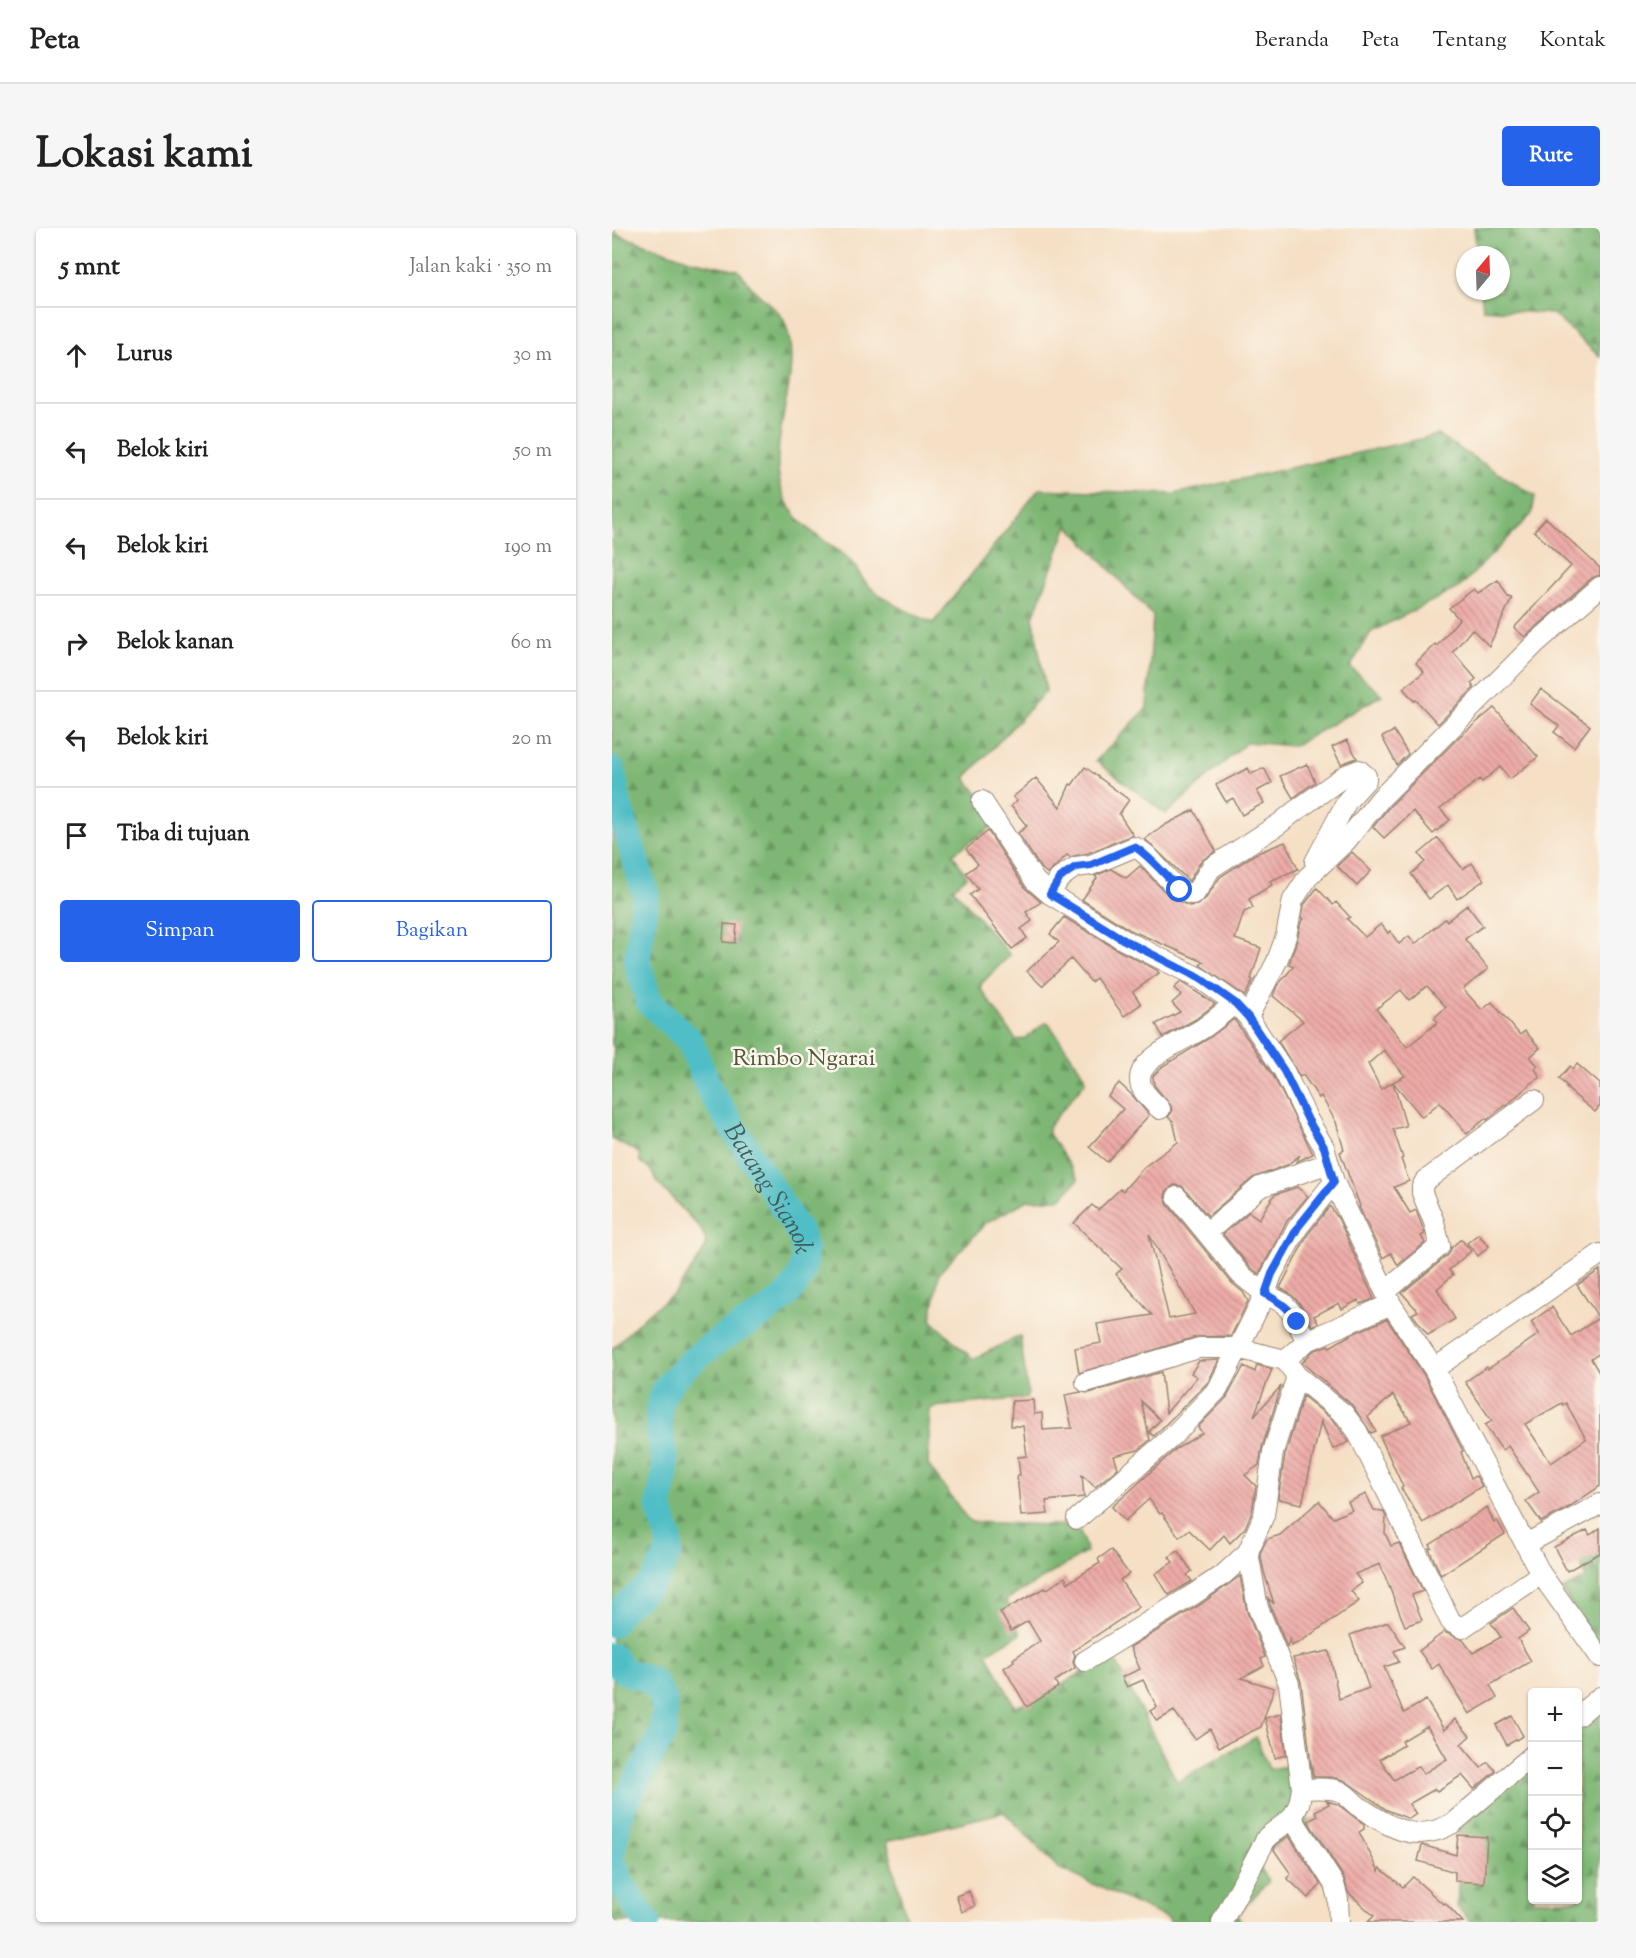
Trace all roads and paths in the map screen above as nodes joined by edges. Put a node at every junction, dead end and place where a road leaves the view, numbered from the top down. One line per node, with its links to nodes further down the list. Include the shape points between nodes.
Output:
1 (1600, 587): 3 (street, via 1536,643)
2 (1366, 780): 3 (street); 5 (street, via 1347,801); 6 (street, via 1359,770 1346,776 1211,868 1192,894 1180,890 1142,850 1134,847 1076,867 1059,879)
3 (1381, 798): 5 (street, via 1346,841)
4 (982, 801): 6 (street, via 1035,881)
5 (1308, 877): 7 (street, via 1293,900 1277,961)
6 (1050, 894): 7 (street, via 1124,940 1201,979)
7 (1241, 1010): 9 (street, via 1164,1049 1144,1068 1140,1083); 10 (street, via 1284,1071)
8 (1534, 1100): 16 (street, via 1425,1181 1422,1193 1440,1246)
9 (1160, 1109)
10 (1329, 1163): 11 (street); 13 (street, via 1260,1187)
11 (1334, 1182): 15 (street, via 1298,1227); 16 (street)
12 (1177, 1197): 13 (street)
13 (1205, 1231): 15 (street, via 1242,1275)
14 (1600, 1255): 20 (street)
15 (1265, 1294): 17 (street, via 1291,1311); 18 (street)
16 (1388, 1297): 17 (street); 20 (street)
17 (1307, 1341): 19 (street)
18 (1237, 1348): 19 (street); 22 (street, via 1199,1348); 24 (street, via 1218,1389 1174,1435)
19 (1285, 1360): 21 (street)
20 (1434, 1369): 25 (street)
21 (1297, 1376): 26 (street, via 1273,1452 1264,1515); 27 (street, via 1336,1406 1357,1431 1451,1622 1462,1628)
22 (1086, 1382)
23 (1600, 1504): 25 (street)
24 (1077, 1519)
25 (1526, 1544): 27 (street)
26 (1248, 1552): 29 (street, via 1194,1594); 33 (street, via 1258,1608 1289,1684)
27 (1541, 1574): 28 (street)
28 (1600, 1657)
29 (1084, 1661)
30 (1600, 1697): 31 (street)
31 (1582, 1713)
32 (1528, 1759): 33 (street, via 1453,1824 1425,1834 1396,1829 1341,1792)
33 (1302, 1789): 34 (street)
34 (1292, 1818): 35 (street, via 1267,1837); 36 (street, via 1334,1884)
35 (1222, 1922)
36 (1340, 1922)

